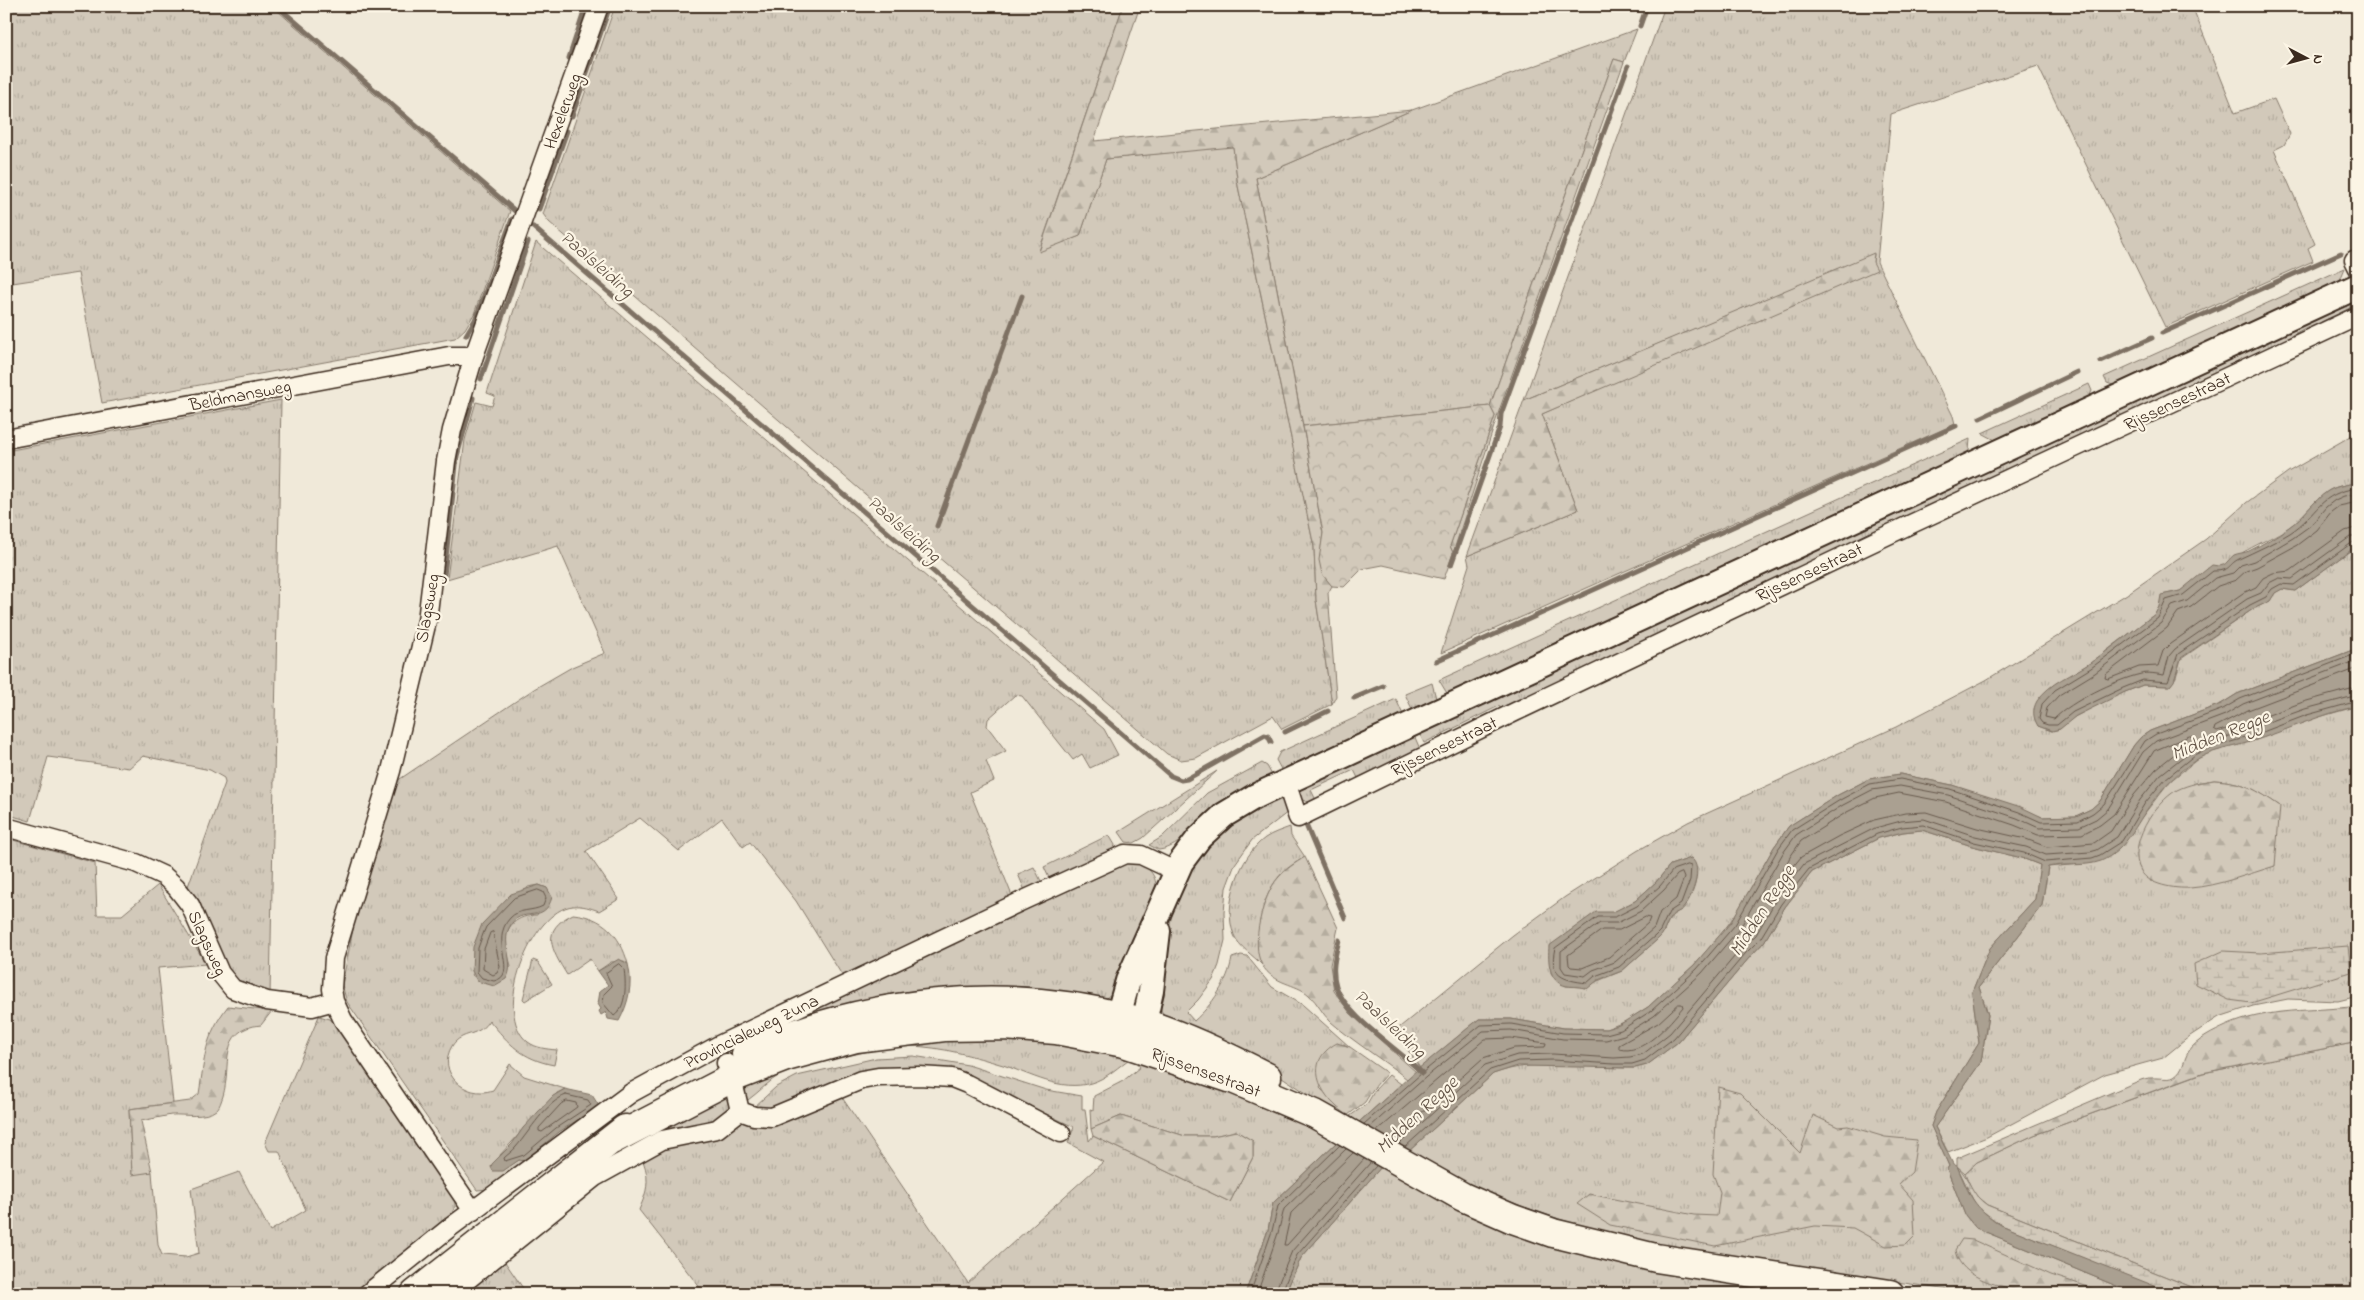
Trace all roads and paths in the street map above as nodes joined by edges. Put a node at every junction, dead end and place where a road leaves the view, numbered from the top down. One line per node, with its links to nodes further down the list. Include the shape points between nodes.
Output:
1 (599, 6): 2 (street, Hexelerweg)
2 (525, 216): 5 (street, Slagsweg)
3 (2358, 286): 7 (main road, Rijssensestraat)
4 (2358, 316): 7 (street, Rijssensestraat, via 1909,525 1298,818 1289,791)
5 (474, 356): 6 (street, Beldmansweg, via 449,356); 11 (street, Slagsweg, via 447,453 426,621 390,771 338,939 331,978)
6 (6, 439)
7 (1282, 784): 9 (main road, Rijssensestraat, via 1216,821)
8 (6, 827): 11 (street, Slagsweg, via 136,863 164,876 190,905 220,973 233,989 267,1001 314,1007)
9 (1175, 871): 10 (main road, Rijssensestraat); 19 (street, Provincialeweg Zuna, via 1141,855 1125,854 719,1046 630,1093)
10 (1161, 904): 12 (main road, Rijssensestraat, via 1128,981); 13 (main road, Rijssensestraat)
11 (334, 1001): 19 (street, Slagsweg, via 343,1020)
12 (1118, 1016): 13 (main road, Provincialeweg Zuna); 14 (main road, Rijssensestraat); 15 (main road, Provincialeweg Zuna, via 1030,1003 980,1001 918,1005 868,1013 808,1029 764,1046)
13 (1144, 1023): 14 (main road, Rijssensestraat); 17 (main road, Rijssensestraat, via 1212,1048 1282,1085)
14 (1124, 1043): 15 (main road, Provincialeweg Zuna, via 1032,1028 925,1028 839,1042); 17 (main road, Rijssensestraat, via 1236,1080)
15 (729, 1070): 16 (street); 21 (main road, Provincialeweg Zuna, via 663,1099)
16 (740, 1111): 18 (street, via 772,1117 861,1080 878,1077 952,1078); 22 (street, via 717,1129 662,1140 595,1177)
17 (1324, 1119): 23 (main road, via 1463,1198 1553,1233 1656,1258)
18 (1061, 1133)
19 (473, 1211): 20 (street, Provincialeweg Zuna)
20 (367, 1294)
21 (415, 1294)
22 (450, 1294)
23 (1890, 1294)

